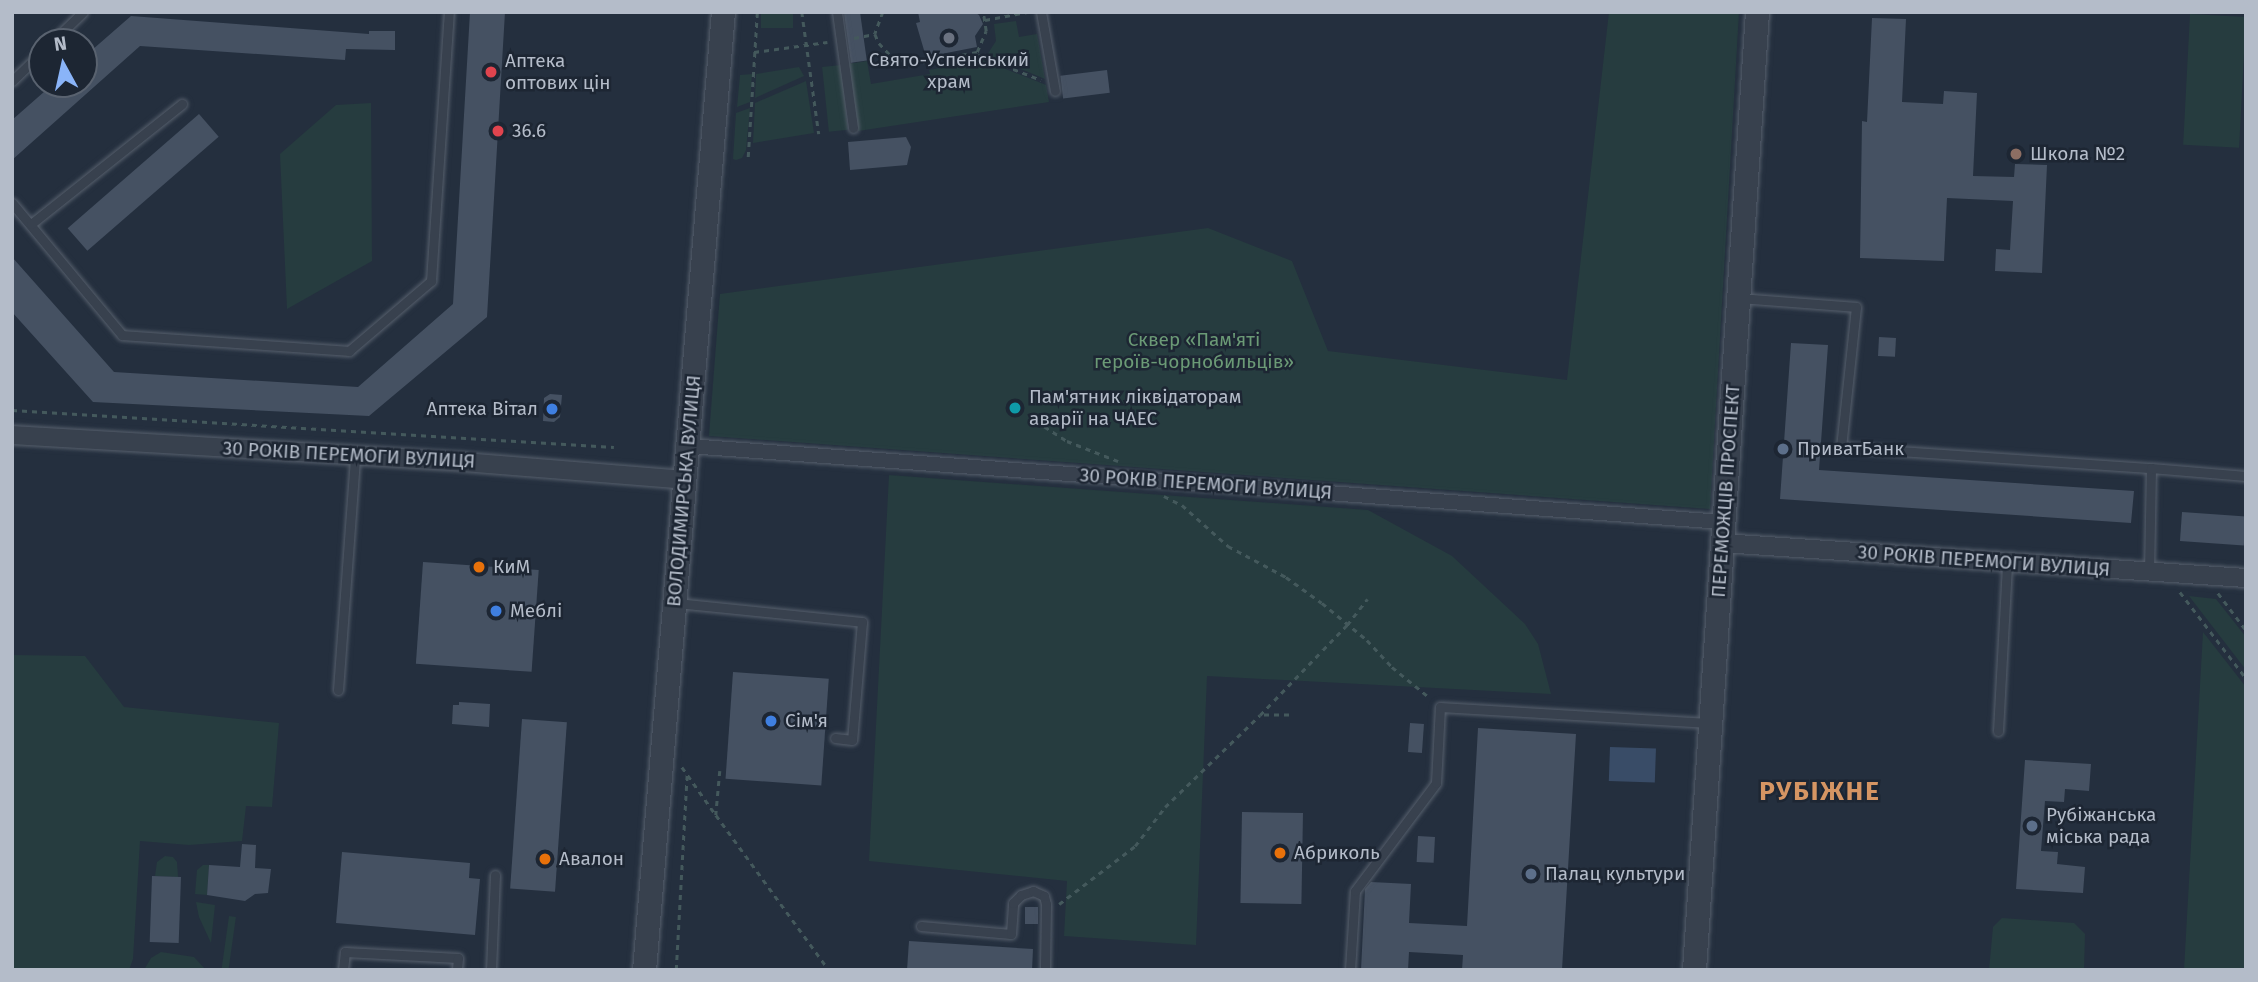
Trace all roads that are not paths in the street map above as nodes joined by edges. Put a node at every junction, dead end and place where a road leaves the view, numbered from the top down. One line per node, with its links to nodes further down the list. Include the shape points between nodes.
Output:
1 (83, 12): 7 (lane)
2 (449, 12): 14 (lane, via 431,281 349,351 122,335)
3 (723, 12): 17 (street, ВОЛОДИМИРСЬКА ВУЛИЦЯ)
4 (836, 12): 12 (lane)
5 (1041, 12): 10 (lane)
6 (1757, 12): 15 (street, ПЕРЕМОЖЦІВ ПРОСПЕКТ)
7 (66, 28)
8 (28, 66): 9 (lane)
9 (12, 81)
10 (1055, 88)
11 (182, 104): 14 (lane)
12 (853, 128)
13 (12, 203): 14 (lane)
14 (31, 224)
15 (1738, 298): 19 (lane, via 1856,307 1841,447); 22 (street, ПЕРЕМОЖЦІВ ПРОСПЕКТ)
16 (12, 435): 18 (street, 30 РОКІВ ПЕРЕМОГИ ВУЛИЦЯ)
17 (688, 446): 21 (street, ВОЛОДИМИРСЬКА ВУЛИЦЯ); 22 (street, 30 РОКІВ ПЕРЕМОГИ ВУЛИЦЯ)
18 (355, 456): 21 (street, 30 РОКІВ ПЕРЕМОГИ ВУЛИЦЯ); 27 (lane)
19 (2151, 468): 20 (lane); 24 (lane)
20 (2246, 476)
21 (685, 480): 26 (street, ВОЛОДИМИРСЬКА ВУЛИЦЯ)
22 (1723, 533): 23 (street, 30 РОКІВ ПЕРЕМОГИ ВУЛИЦЯ); 28 (street, ПЕРЕМОЖЦІВ ПРОСПЕКТ)
23 (2007, 563): 24 (street, 30 РОКІВ ПЕРЕМОГИ ВУЛИЦЯ); 29 (lane)
24 (2149, 572): 25 (street, 30 РОКІВ ПЕРЕМОГИ ВУЛИЦЯ)
25 (2246, 578)
26 (675, 602): 30 (lane, via 862,622 852,740); 36 (street, ВОЛОДИМИРСЬКА ВУЛИЦЯ)
27 (338, 690)
28 (1710, 723): 38 (lane, via 1440,707 1436,783 1355,891); 39 (street, ПЕРЕМОЖЦІВ ПРОСПЕКТ)
29 (1998, 731)
30 (835, 738)
31 (495, 875): 35 (lane)
32 (921, 926): 37 (lane, via 1011,934 1013,902 1033,891 1044,896)
33 (343, 970): 34 (lane, via 345,951 458,958)
34 (457, 970)
35 (491, 970)
36 (644, 970)
37 (1045, 970)
38 (1350, 970)
39 (1694, 970)

